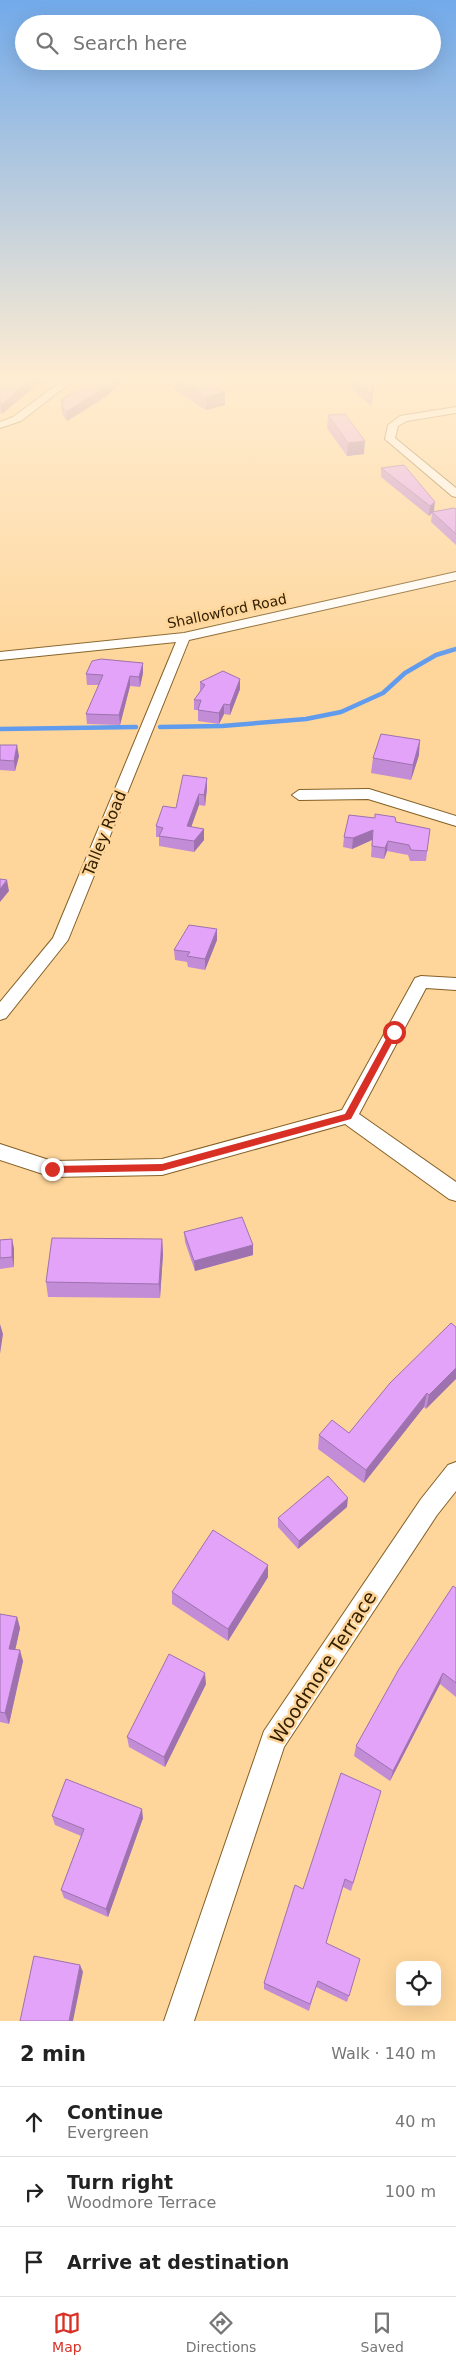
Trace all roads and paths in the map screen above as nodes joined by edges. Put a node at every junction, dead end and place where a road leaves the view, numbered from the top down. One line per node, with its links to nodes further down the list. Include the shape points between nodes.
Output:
1 (433, 474): 2 (street)
2 (454, 491)
3 (456, 576): 4 (street, Shallowford Road)
4 (429, 582): 5 (street); 6 (street, Shallowford Road)
5 (456, 588)
6 (184, 638): 7 (street, Shallowford Road); 11 (street, Talley Road, via 60,940)
7 (0, 656)
8 (299, 795): 9 (street, via 369,794)
9 (456, 822)
10 (456, 984): 12 (street, via 421,982)
11 (0, 1014)
12 (348, 1116): 13 (street, via 162,1168 52,1169); 14 (street)
13 (0, 1152)
14 (456, 1193)
15 (456, 1474): 16 (street, Woodmore Terrace, via 429,1507 273,1740)
16 (179, 2021)

